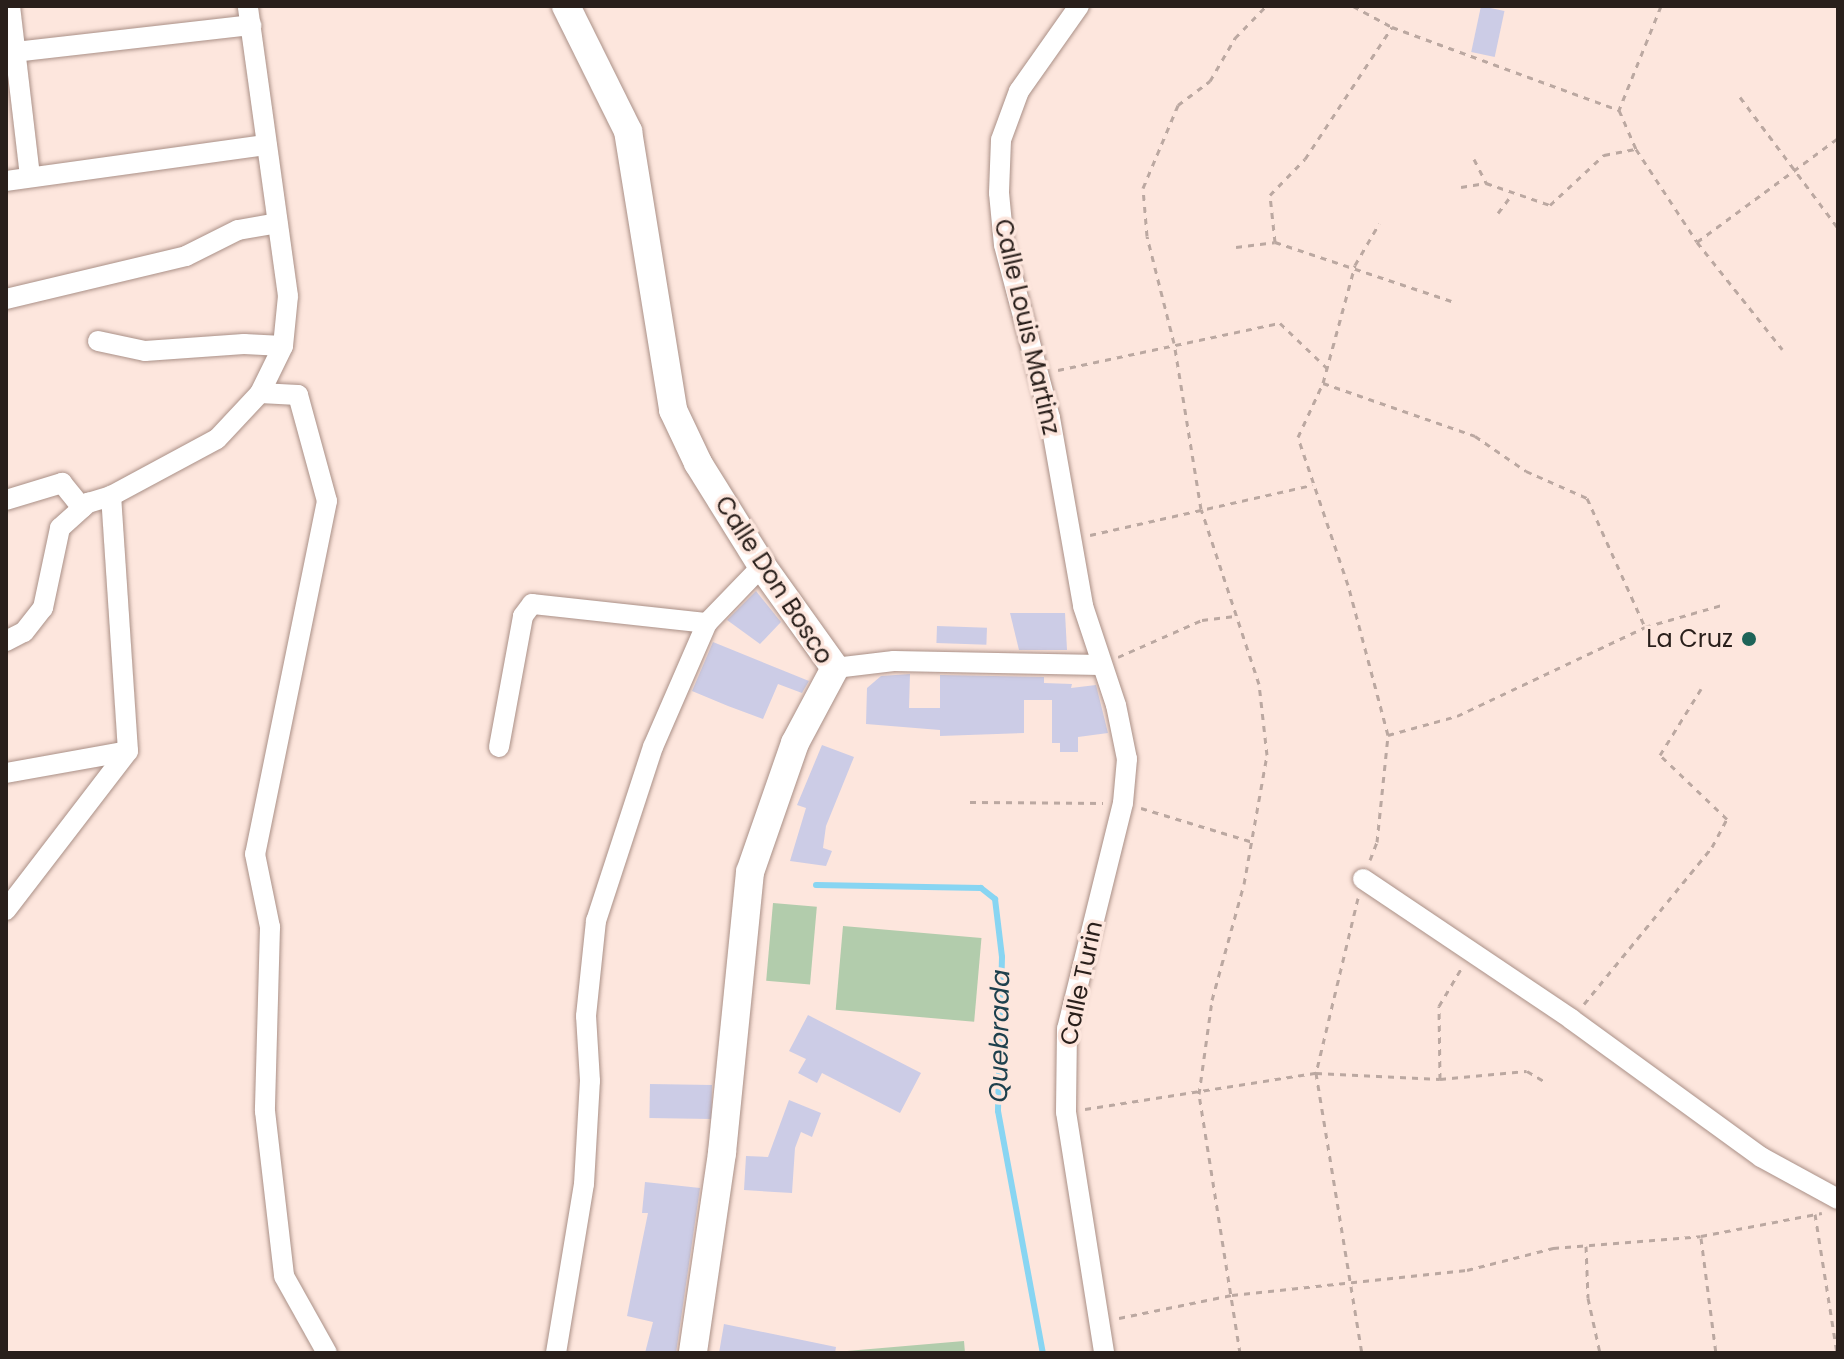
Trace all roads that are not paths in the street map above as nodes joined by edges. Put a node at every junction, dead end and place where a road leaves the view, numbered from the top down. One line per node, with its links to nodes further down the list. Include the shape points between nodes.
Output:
1 (10, 6): 5 (street)
2 (566, 6): 17 (street, Calle Don Bosco, via 628,131 673,410 698,463)
3 (1079, 6): 20 (street, Calle Louis Martinz, via 1019,91 1001,140 1004,245 1039,375)
4 (250, 16): 5 (street); 6 (street)
5 (11, 52): 7 (street)
6 (265, 145): 7 (street); 9 (street)
7 (30, 177): 8 (street)
8 (6, 181)
9 (277, 223): 10 (street, via 238,230 186,256); 12 (street, via 288,296)
10 (6, 299)
11 (98, 341): 12 (street, via 145,351)
12 (283, 346): 13 (street)
13 (260, 393): 14 (street, via 217,439); 28 (street, via 298,395 327,501 255,854 270,927 265,1111 276,1222 284,1276)
14 (111, 496): 16 (street); 23 (street)
15 (6, 500): 16 (street, via 62,483)
16 (82, 508): 19 (street, via 60,528 43,608 24,632)
17 (762, 566): 18 (street); 21 (street, Calle Don Bosco)
18 (707, 623): 22 (street, via 532,604 523,616); 29 (street, via 653,747 596,921 586,1016 590,1081 584,1184)
19 (6, 641)
20 (1100, 665): 21 (street, via 894,661); 31 (street, Calle Turin, via 1116,705 1127,759 1123,803 1067,1029 1066,1112)
21 (835, 668): 30 (street, Calle Don Bosco, via 795,743 750,872 722,1153)
22 (499, 747)
23 (128, 751): 24 (street); 26 (street)
24 (6, 773)
25 (1363, 879): 27 (street)
26 (6, 910)
27 (1832, 1205)
28 (327, 1353)
29 (556, 1353)
30 (693, 1353)
31 (1104, 1353)

